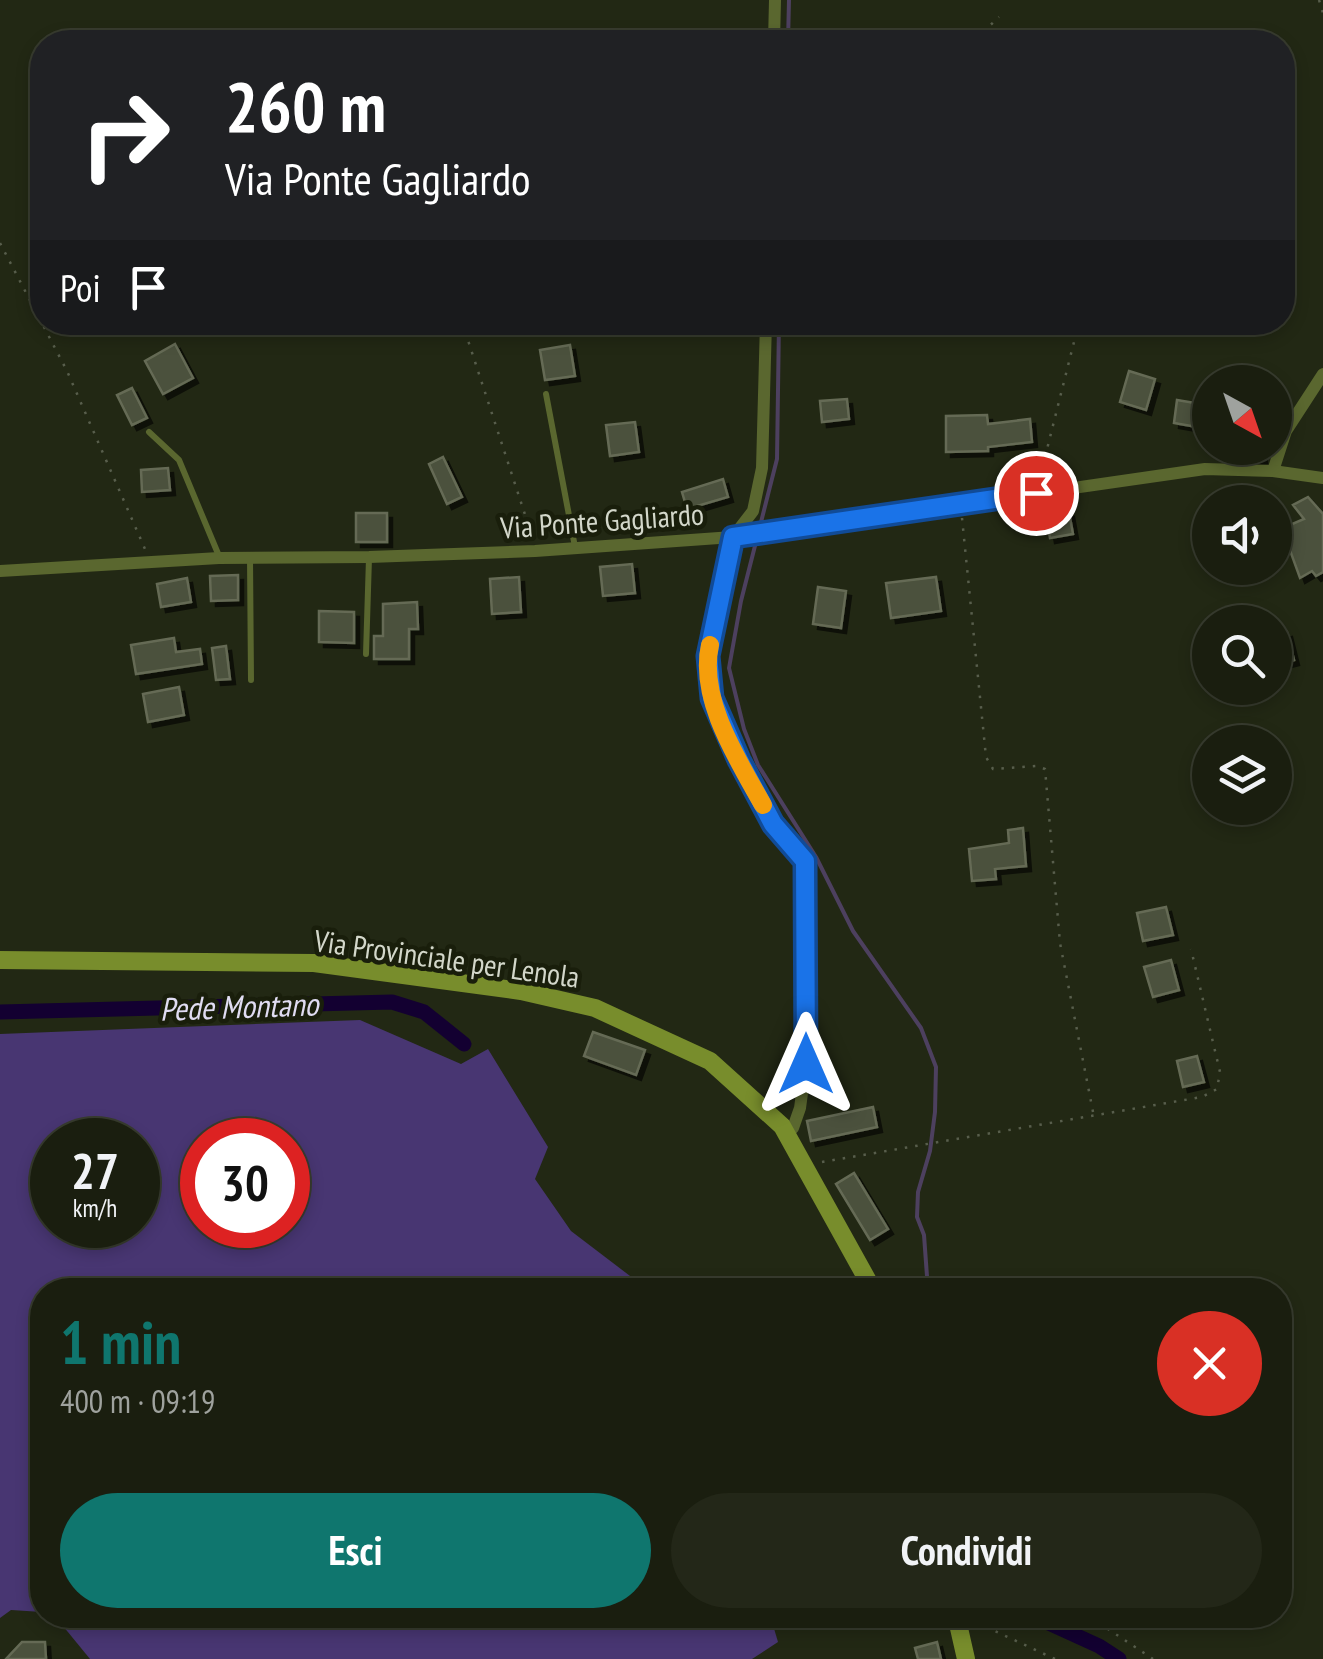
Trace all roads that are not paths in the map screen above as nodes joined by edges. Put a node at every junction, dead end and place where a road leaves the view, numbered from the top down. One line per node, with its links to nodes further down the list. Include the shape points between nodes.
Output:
1 (775, 0): 2 (street)
2 (774, 30)
3 (766, 335): 9 (street, via 762,468 753,511)
4 (1323, 374): 7 (street, via 1286,431)
5 (546, 394): 10 (lane)
6 (150, 432): 12 (lane, via 179,460)
7 (1273, 471): 8 (street, Via Ponte Gagliardo); 9 (street, Via Ponte Gagliardo, via 1205,469)
8 (1323, 478)
9 (733, 537): 10 (street, Via Ponte Gagliardo); 18 (street, via 708,656 712,698 773,824 805,861 806,1064 800,1108)
10 (575, 549): 11 (street, Via Ponte Gagliardo)
11 (370, 557): 13 (street, Via Ponte Gagliardo); 15 (lane)
12 (219, 558): 13 (street, Via Ponte Gagliardo); 14 (street, Via Ponte Gagliardo)
13 (250, 558): 16 (lane)
14 (0, 571)
15 (366, 654)
16 (251, 680)
17 (0, 960): 18 (main road, Via Provinciale per Lenola, via 314,963 521,991 595,1008 710,1061)
18 (786, 1133): 19 (main road, Via Provinciale per Lenola)
19 (867, 1278)
20 (959, 1628): 21 (main road)
21 (966, 1659)

